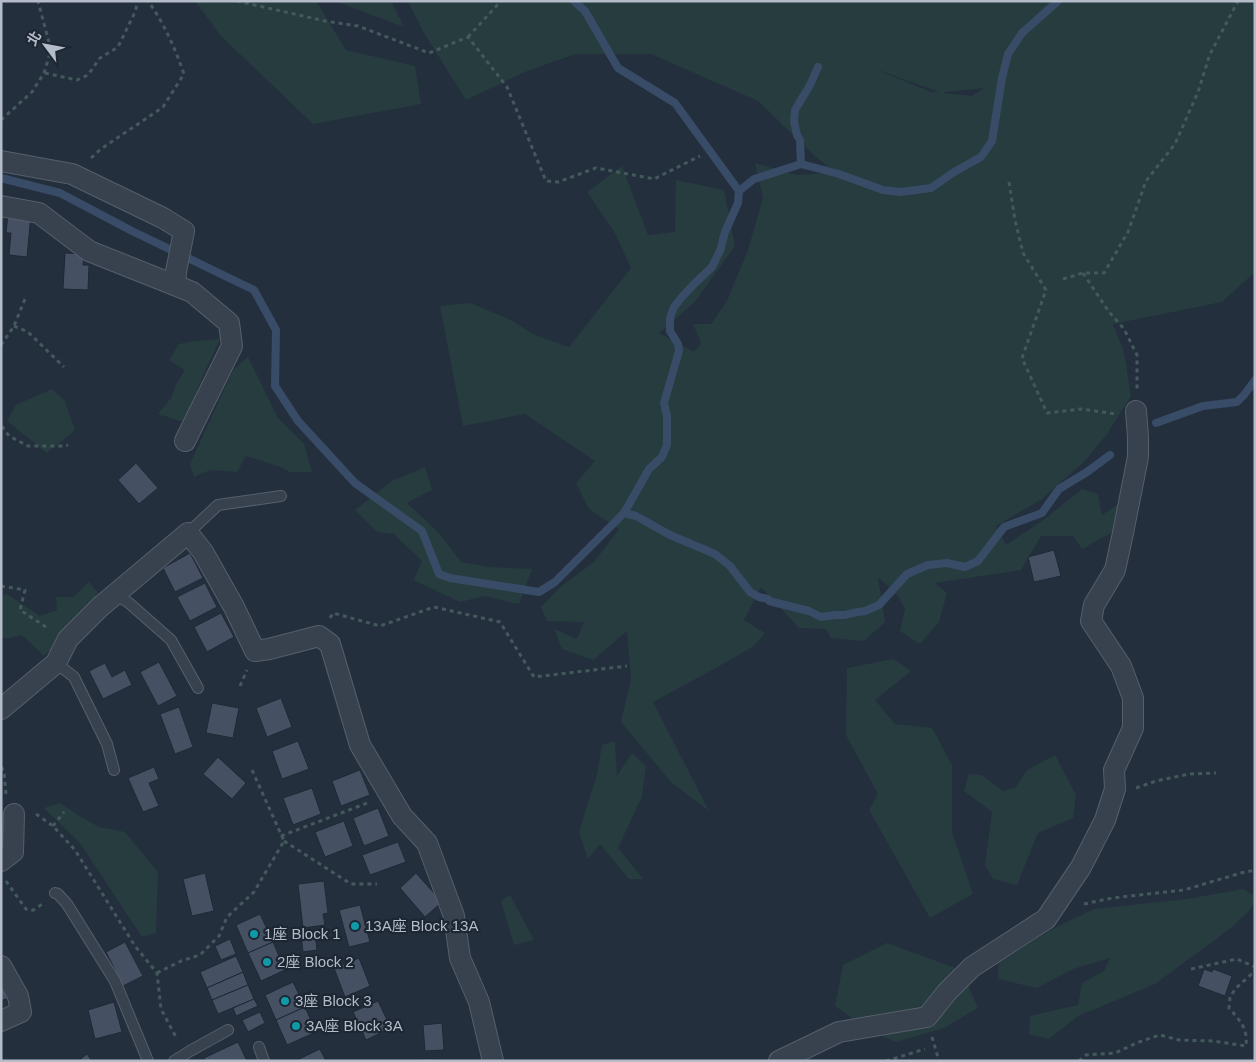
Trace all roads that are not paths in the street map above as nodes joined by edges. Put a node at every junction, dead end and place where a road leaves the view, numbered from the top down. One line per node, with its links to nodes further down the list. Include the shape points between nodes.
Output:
1 (1, 161): 3 (street, via 72,174 184,231)
2 (1, 206): 3 (street, via 39,213 89,250)
3 (175, 285): 5 (street, via 192,292 229,323 232,346)
4 (1136, 411): 24 (street, via 1138,457 1121,542 1115,570 1094,605 1091,621 1121,666 1133,698 1133,728 1114,770 1115,789 1105,820 1081,867 1046,920 972,967 927,1017 839,1032)
5 (185, 441)
6 (281, 496): 7 (lane, via 218,505)
7 (188, 533): 8 (street); 23 (street, via 203,552 255,651 319,636 330,644 360,746 402,816 426,843 454,916 460,958 479,1002)
8 (114, 594): 9 (street, via 68,639); 10 (lane, via 171,640)
9 (56, 663): 11 (street); 12 (lane, via 74,677 107,744)
10 (198, 688)
11 (1, 709)
12 (114, 770)
13 (19, 808): 14 (street, via 13,852)
14 (1, 861)
15 (55, 893): 20 (lane, via 67,904 115,981)
16 (1, 966): 17 (street, via 18,996 21,1012)
17 (1, 1021)
18 (228, 1030): 21 (lane)
19 (259, 1047): 22 (lane)
20 (148, 1061)
21 (174, 1061)
22 (264, 1061)
23 (493, 1061)
24 (779, 1061)

